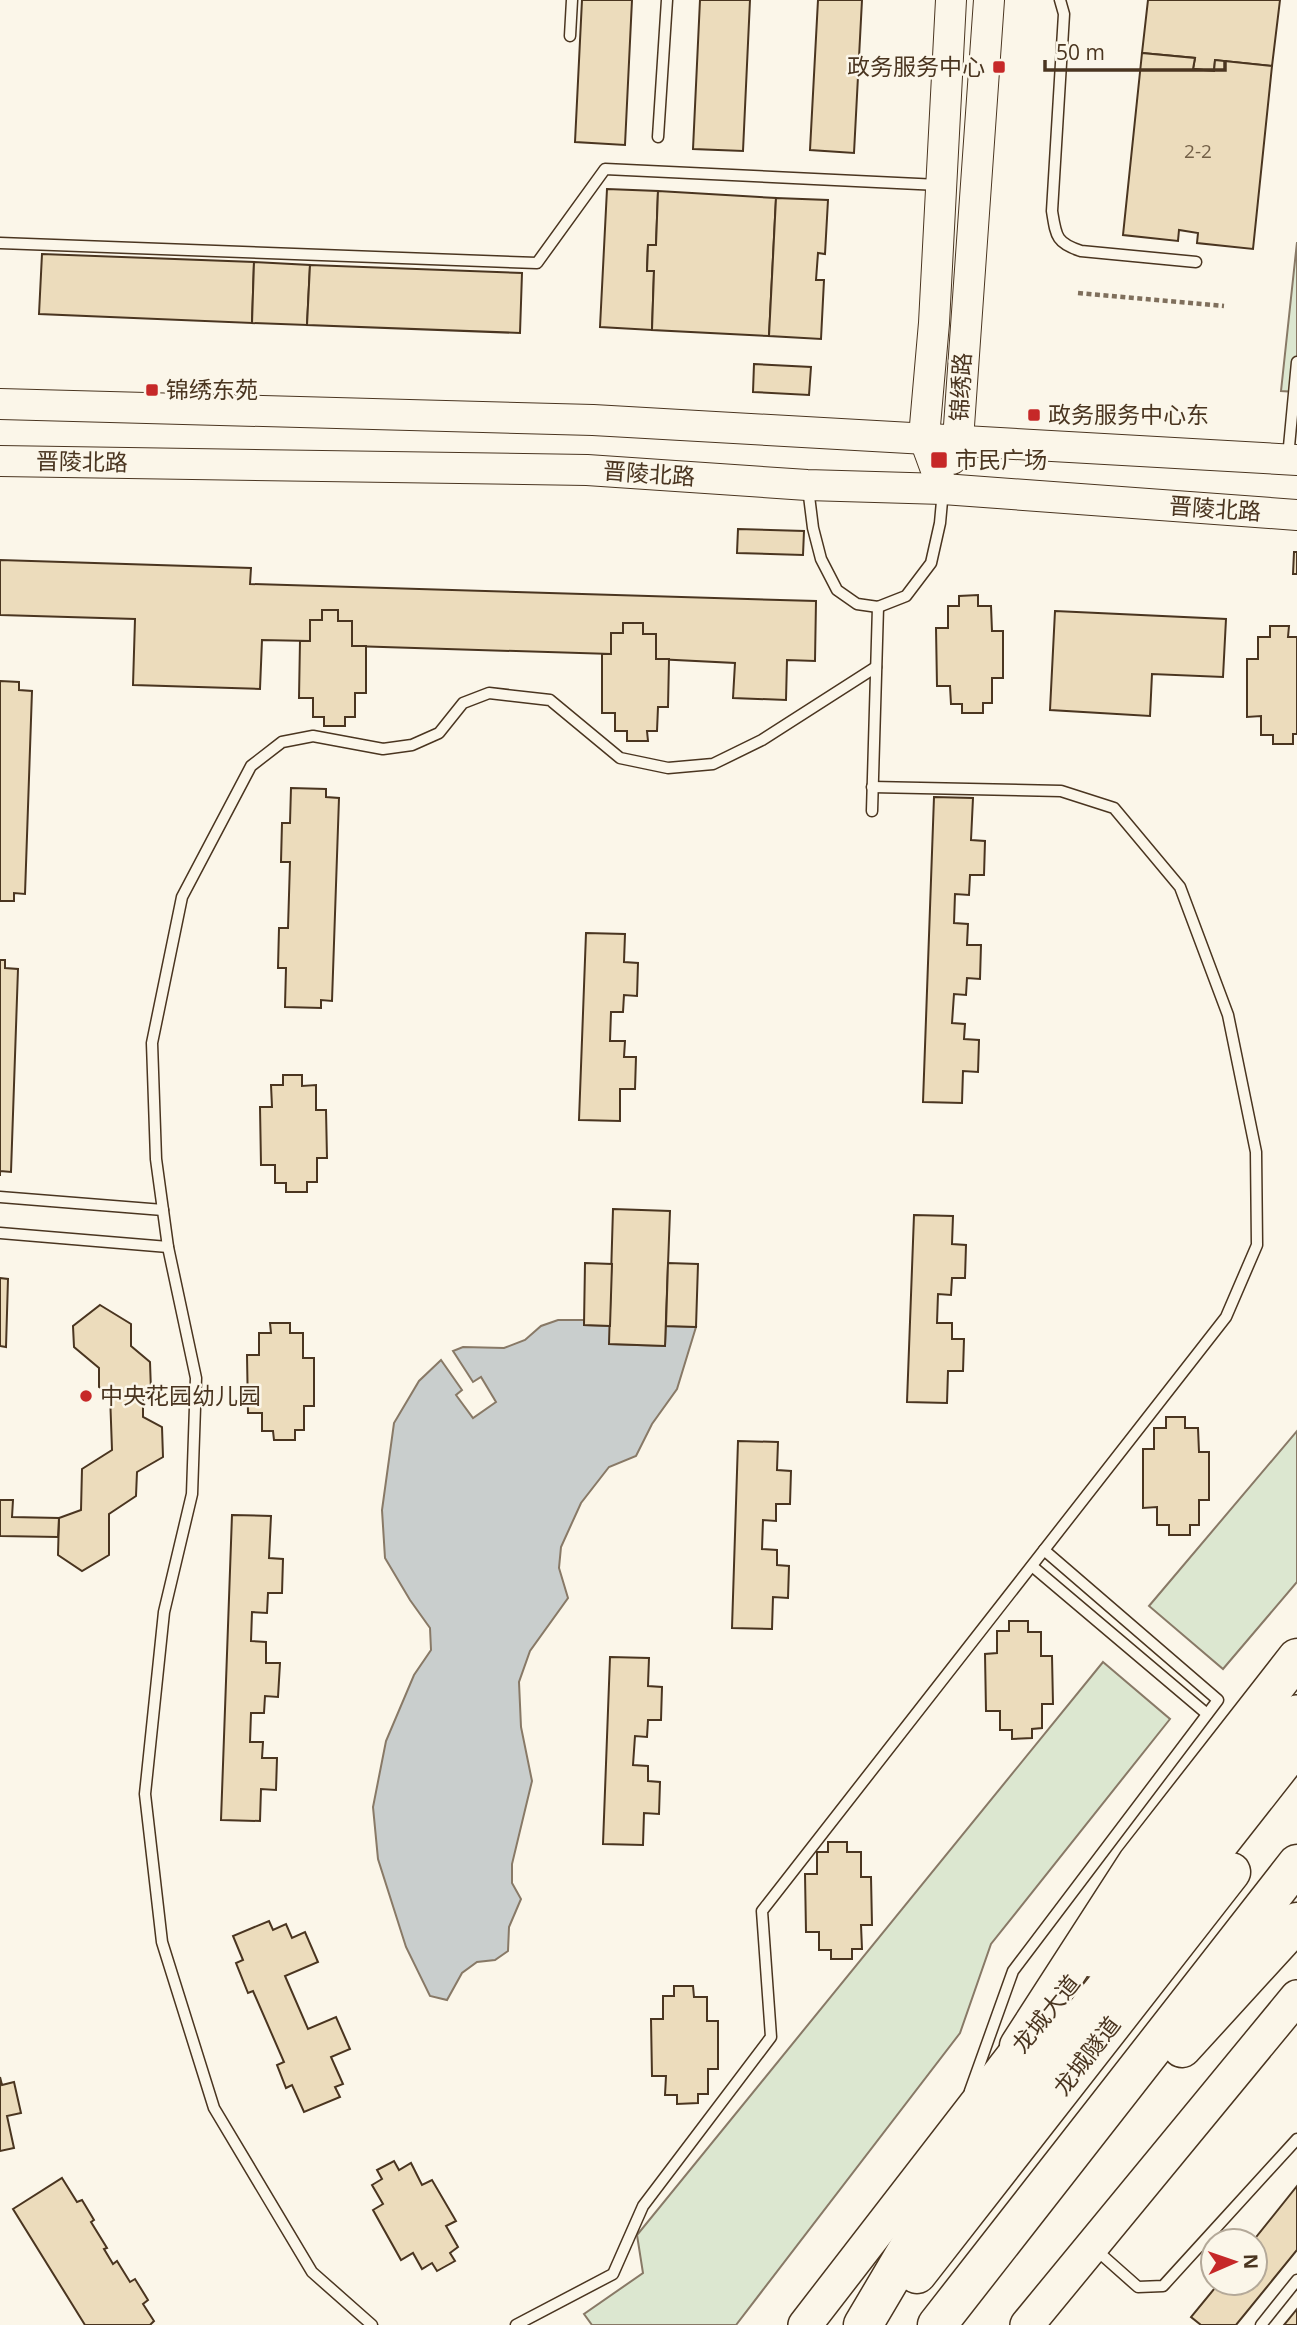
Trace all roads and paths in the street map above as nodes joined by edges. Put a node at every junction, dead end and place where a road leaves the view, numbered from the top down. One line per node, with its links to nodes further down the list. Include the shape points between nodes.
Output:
1 (572, 0): 6 (lane)
2 (667, 0): 7 (lane)
3 (951, 0): 8 (main road, 锦绣路)
4 (989, 0): 16 (main road, 锦绣路)
5 (1060, 0): 10 (lane, via 1064,14 1052,211 1055,234 1065,246 1082,251)
6 (570, 36)
7 (659, 137)
8 (941, 185): 9 (lane, via 605,169 537,263); 15 (main road, 锦绣路)
9 (0, 243)
10 (1196, 262)
11 (1078, 293): 12 (path)
12 (1224, 306)
13 (1297, 362): 17 (lane)
14 (0, 404): 15 (main road, via 593,420)
15 (924, 437): 16 (main road); 20 (main road, 锦绣路)
16 (958, 440): 17 (main road); 20 (main road, 锦绣路)
17 (1292, 460)
18 (0, 461): 19 (main road, 晋陵北路, via 587,470)
19 (807, 485): 20 (main road, 晋陵北路); 22 (lane, via 821,559 837,590 857,604)
20 (943, 489): 21 (main road, 晋陵北路); 22 (lane, via 931,563 906,596)
21 (1297, 515)
22 (878, 607): 23 (lane)
23 (876, 667): 24 (lane); 27 (lane, via 762,740 713,764 668,768 620,758 550,700 489,693 463,703 439,733 412,745 383,749 313,736 282,742 251,766 182,897 152,1043 156,1159)
24 (872, 788): 25 (lane); 30 (lane, via 1061,791 1114,808 1180,887 1228,1015 1256,1152 1257,1245 1226,1317)
25 (872, 811)
26 (0, 1197): 27 (lane)
27 (163, 1210): 29 (lane)
28 (0, 1233): 29 (lane)
29 (168, 1247): 45 (lane, via 196,1378 192,1493 163,1612 145,1794 162,1942 214,2108 312,2272)
30 (1044, 1550): 31 (lane); 34 (lane, via 1219,1700)
31 (1032, 1566): 34 (lane); 46 (lane, via 762,1911 771,2037 643,2206 613,2274)
32 (1297, 1658): 40 (highway, via 1137,1863)
33 (1297, 1712): 40 (main road, 龙城大道)
34 (1207, 1714): 41 (lane, via 1013,1971)
35 (1297, 1744): 48 (highway, via 931,2210)
36 (1297, 1787): 49 (highway, 龙城隧道)
37 (1297, 1864): 50 (highway, 龙城隧道)
38 (1297, 1922): 51 (highway, via 1093,2145)
39 (1297, 1997): 43 (main road)
40 (1020, 2046): 41 (main road, 龙城大道)
41 (956, 2129): 47 (main road, 龙城大道)
42 (1297, 2139): 43 (lane, via 1163,2287 1138,2287)
43 (1092, 2246): 52 (main road)
44 (1297, 2280): 53 (lane)
45 (372, 2325)
46 (516, 2325)
47 (805, 2325)
48 (863, 2325)
49 (877, 2325)
50 (937, 2325)
51 (942, 2325)
52 (1027, 2325)
53 (1261, 2325)

